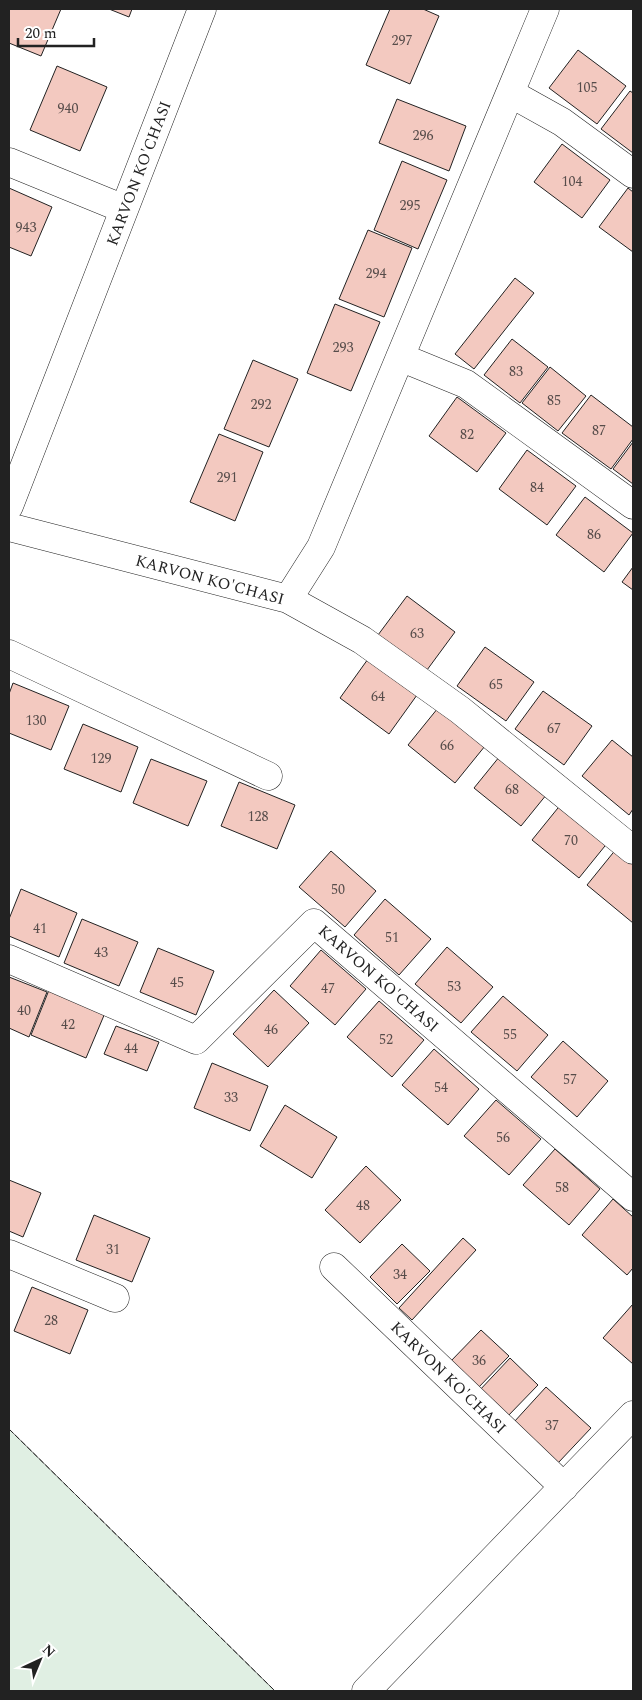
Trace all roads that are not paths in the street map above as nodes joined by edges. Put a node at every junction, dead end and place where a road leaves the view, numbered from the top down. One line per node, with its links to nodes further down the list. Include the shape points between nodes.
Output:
1 (202, 9): 6 (street, KARVON KO'CHASI)
2 (545, 9): 3 (street)
3 (510, 93): 5 (street, via 562,122); 7 (street)
4 (9, 162): 6 (street)
5 (633, 174)
6 (124, 209): 9 (street, KARVON KO'CHASI)
7 (400, 357): 8 (street, via 466,384); 11 (street, via 321,548)
8 (633, 505)
9 (9, 506)
10 (9, 527): 11 (street, KARVON KO'CHASI)
11 (288, 599): 14 (street, KARVON KO'CHASI, via 362,640 460,710)
12 (9, 654): 13 (street)
13 (268, 776)
14 (633, 850)
15 (9, 959): 16 (street, KARVON KO'CHASI, via 196,1040 314,923)
16 (633, 1196)
17 (9, 1254): 19 (street)
18 (334, 1267): 21 (street, KARVON KO'CHASI)
19 (115, 1298)
20 (633, 1415): 21 (street)
21 (564, 1487): 22 (street)
22 (366, 1691)

